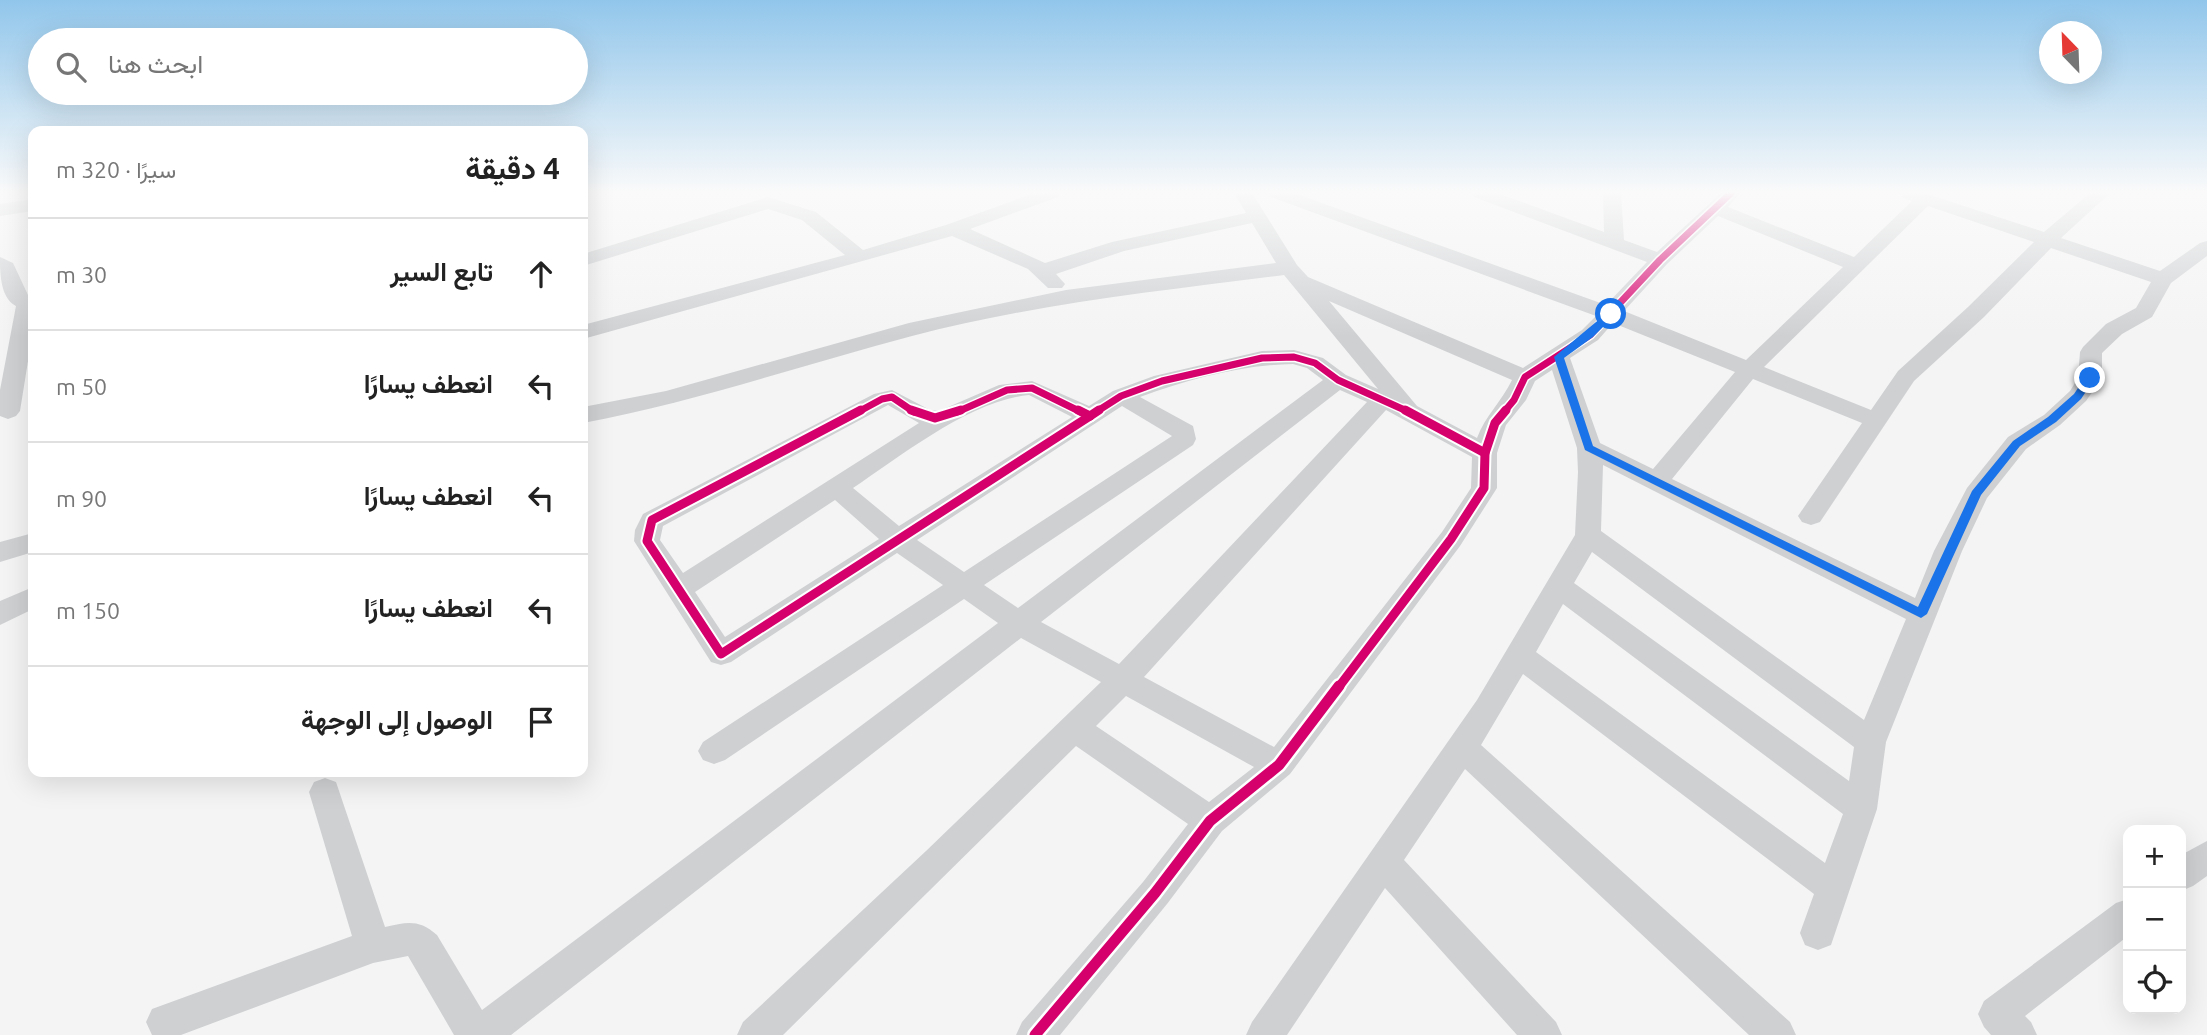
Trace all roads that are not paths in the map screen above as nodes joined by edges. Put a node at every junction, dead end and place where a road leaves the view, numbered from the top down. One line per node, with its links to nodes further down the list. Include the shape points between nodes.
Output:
1 (637, 241): 16 (street)
2 (840, 241): 15 (street)
3 (912, 241): 15 (street)
4 (981, 241): 20 (street)
5 (1141, 241): 20 (street)
6 (1274, 241): 21 (street)
7 (1413, 241): 26 (street)
8 (1626, 241): 17 (street)
9 (1679, 241): 17 (street)
10 (1797, 241): 19 (street)
11 (1874, 241): 19 (street)
12 (2046, 241): 39 (street, via 1906,376)
13 (2051, 241): 22 (street)
14 (2207, 247): 22 (street)
15 (860, 257): 27 (street)
16 (588, 258)
17 (1660, 260): 26 (street)
18 (0, 263): 24 (street, via 6,267 19,300)
19 (1854, 264): 29 (street)
20 (1043, 271): 23 (street)
21 (1295, 274): 23 (street); 30 (street); 34 (street)
22 (2163, 279): 54 (street, via 2144,312 2114,329 2091,352 2090,378 2078,396 2017,443 1976,494)
23 (1066, 296): 36 (street, via 909,330 668,398)
24 (28, 302)
25 (28, 311): 35 (street)
26 (1611, 314): 28 (street); 29 (street)
27 (588, 331)
28 (1559, 357): 30 (street); 40 (street)
29 (1750, 368): 39 (street); 42 (street)
30 (1525, 377): 41 (street, via 1495,423)
31 (1338, 380): 32 (street, via 1315,363 1294,357 1262,358 1162,381); 34 (street); 55 (street)
32 (1121, 396): 37 (street); 49 (street, via 1186,436)
33 (28, 406): 35 (street)
34 (1396, 406): 41 (street); 57 (street)
35 (4, 413)
36 (588, 414)
37 (1090, 416): 38 (street, via 1032,388 1007,390); 46 (street)
38 (943, 418): 43 (street); 51 (street, via 932,420 892,397 881,399 652,520 647,541)
39 (1878, 421): 44 (street)
40 (1589, 448): 42 (street); 45 (street)
41 (1485, 453): 62 (street, via 1485,488 1451,540)
42 (1656, 482): 54 (street)
43 (836, 487): 46 (street); 51 (street)
44 (1811, 516)
45 (1588, 534): 50 (street); 59 (street)
46 (899, 541): 49 (street); 51 (street, via 722,654)
47 (28, 544): 48 (street)
48 (0, 552)
49 (963, 585): 55 (street); 61 (street)
50 (1559, 586): 56 (street); 64 (street)
51 (678, 589)
52 (28, 600): 53 (street)
53 (0, 614)
54 (1921, 614): 59 (street)
55 (1020, 624): 57 (street); 77 (street)
56 (1519, 655): 60 (street); 69 (street)
57 (1123, 680): 58 (street); 62 (street)
58 (1074, 728): 65 (street); 78 (street)
59 (1870, 742): 64 (street)
60 (1462, 747): 67 (street); 81 (street)
61 (714, 751)
62 (1279, 765): 65 (street)
63 (325, 792): 72 (street)
64 (1861, 809): 69 (street)
65 (1210, 821): 79 (street)
66 (2207, 856): 68 (street)
67 (1383, 862): 75 (street); 80 (street)
68 (2186, 871)
69 (1834, 889): 71 (street)
70 (2123, 919): 74 (street)
71 (1818, 933)
72 (373, 946): 73 (street); 76 (street, via 414,938 424,947)
73 (165, 1022)
74 (2002, 1028)
75 (1270, 1032)
76 (475, 1035)
77 (480, 1035)
78 (756, 1035)
79 (1035, 1035)
80 (1543, 1035)
81 (1777, 1035)

